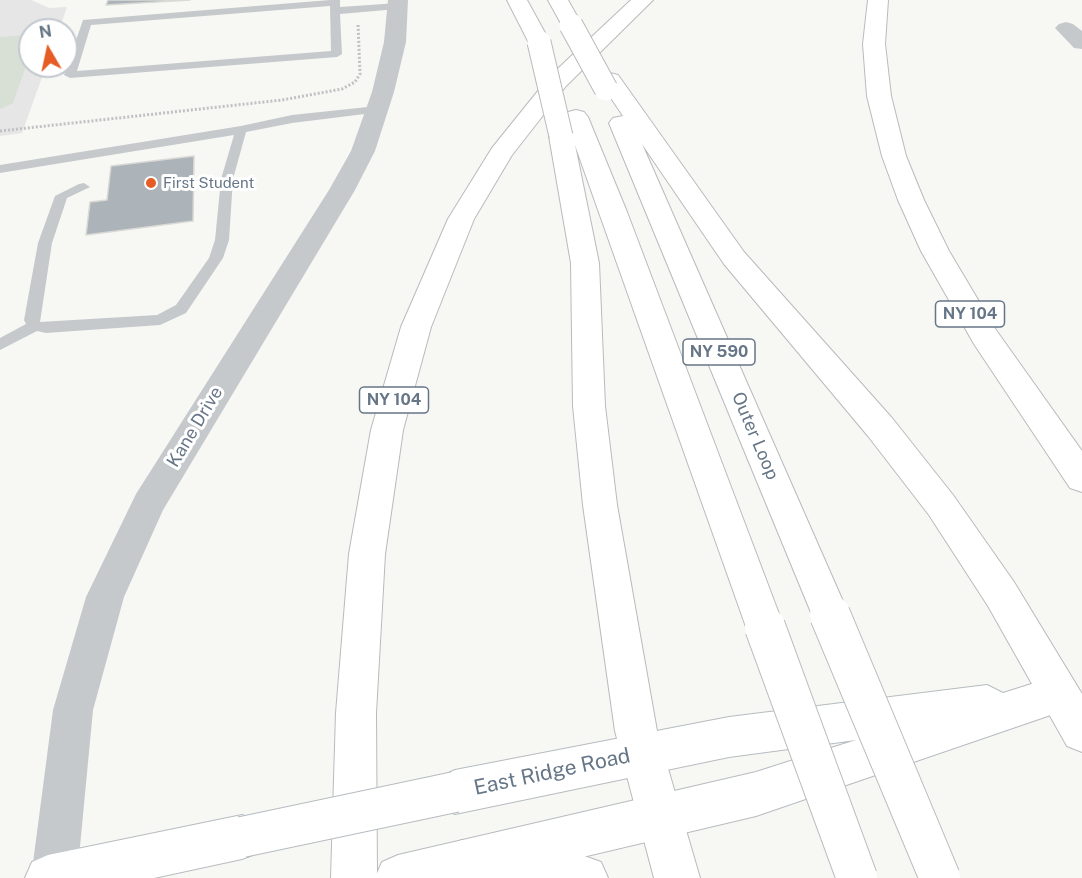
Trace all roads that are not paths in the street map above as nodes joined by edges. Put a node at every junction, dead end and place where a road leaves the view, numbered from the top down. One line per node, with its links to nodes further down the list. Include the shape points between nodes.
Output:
1 (517, 0): 11 (main road, bridge, via 539,42)
2 (558, 0): 9 (main road, Outer Loop / NY 590, bridge)
3 (644, 0): 24 (main road, NY 104, via 543,97 501,153 449,245 408,349 387,430 366,564 356,712)
4 (878, 0): 17 (main road, NY 104, via 875,60 879,96 911,200 950,278 1012,379)
5 (398, 3): 6 (lane, via 358,9); 10 (street, Kane Drive, via 395,42)
6 (335, 5): 6 (lane, via 87,22 70,75 337,54)
7 (1066, 27): 8 (street)
8 (1082, 43)
9 (608, 85): 18 (main road, via 734,258 936,498); 29 (main road, Outer Loop / NY 590, bridge)
10 (377, 110): 12 (lane, via 292,119); 23 (street, Kane Drive, via 363,151 342,190 148,504 105,597 73,710)
11 (568, 127): 20 (main road, via 585,263 589,406 596,478); 28 (main road, NY 590, bridge, via 618,223)
12 (241, 130): 13 (lane); 15 (lane, via 227,179 222,240 216,258 181,309 160,320)
13 (0, 169)
14 (84, 187): 15 (lane, via 61,196 45,243 31,320)
15 (35, 326): 16 (lane)
16 (0, 345)
17 (1082, 477)
18 (1071, 692): 19 (main road); 20 (main road, East Ridge Road, via 729,737); 21 (main road, via 803,780)
19 (1082, 732)
20 (642, 753): 21 (main road); 23 (main road, East Ridge Road, bridge)
21 (660, 818): 22 (main road); 27 (main road)
22 (462, 863): 25 (main road); 26 (main road, via 525,865)
23 (52, 877)
24 (354, 878)
25 (398, 878)
26 (585, 878)
27 (677, 878)
28 (857, 878)
29 (940, 878)

